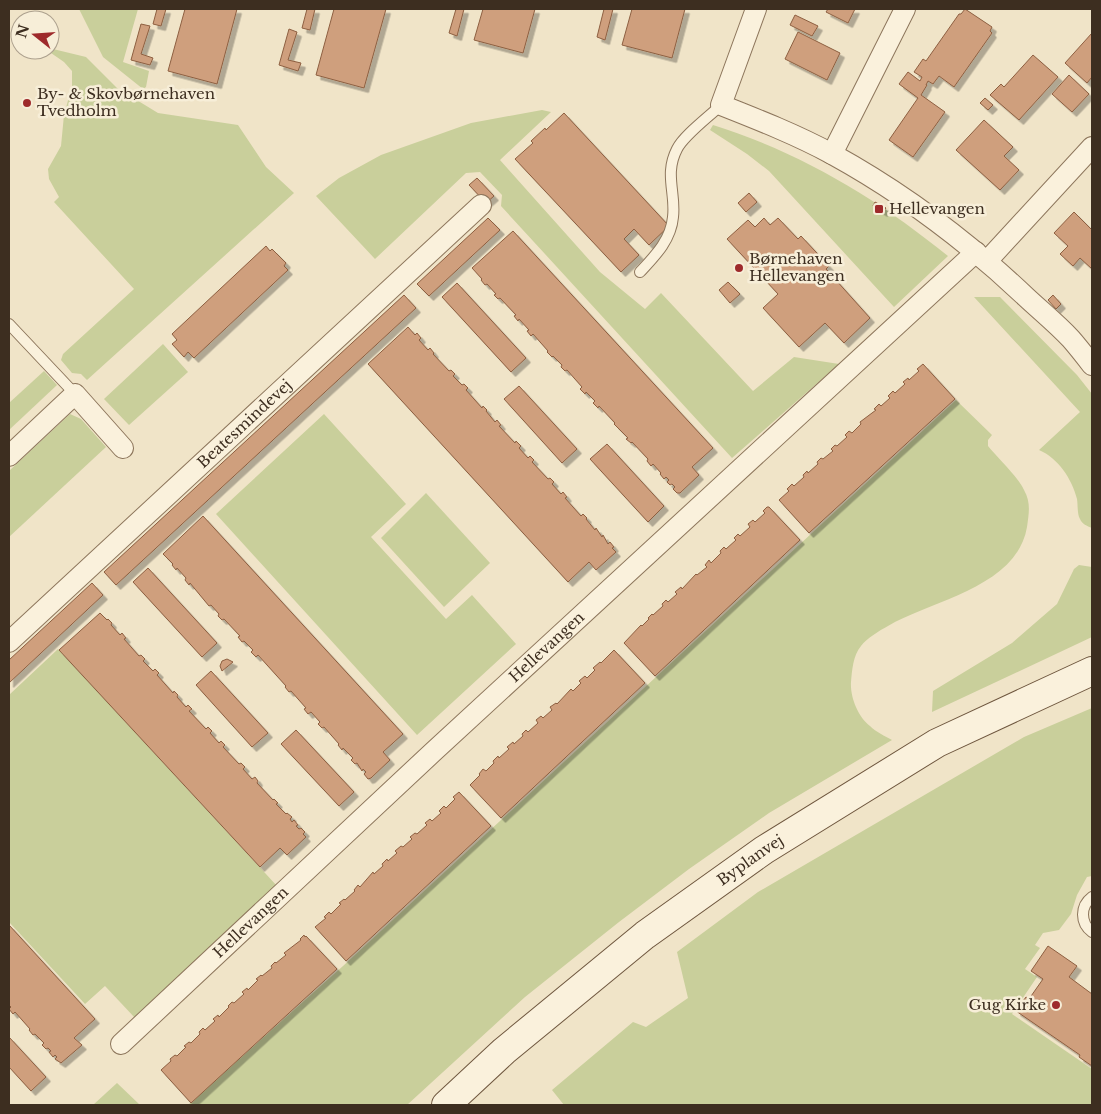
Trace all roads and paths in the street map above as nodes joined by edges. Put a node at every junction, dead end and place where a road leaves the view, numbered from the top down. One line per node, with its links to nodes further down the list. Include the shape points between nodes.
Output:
1 (756, 9): 3 (street)
2 (905, 9): 5 (street)
3 (721, 106): 5 (street); 8 (lane, via 678,147 672,163 673,216 668,235 658,254)
4 (1092, 146): 7 (street, Hellevangen)
5 (832, 154): 7 (street, via 933,218)
6 (481, 205): 14 (street, Beatesmindevej)
7 (981, 256): 10 (street, via 1071,339); 18 (street, Hellevangen, via 481,708)
8 (640, 272)
9 (9, 324): 11 (lane)
10 (1092, 365)
11 (75, 394): 12 (street); 13 (street)
12 (123, 448)
13 (9, 456)
14 (9, 642)
15 (1092, 671): 19 (street, Byplanvej, via 938,743 764,850 645,935 504,1051)
16 (1092, 897): 17 (lane, via 1083,914 1085,925)
17 (1092, 932)
18 (121, 1044)
19 (446, 1105)

